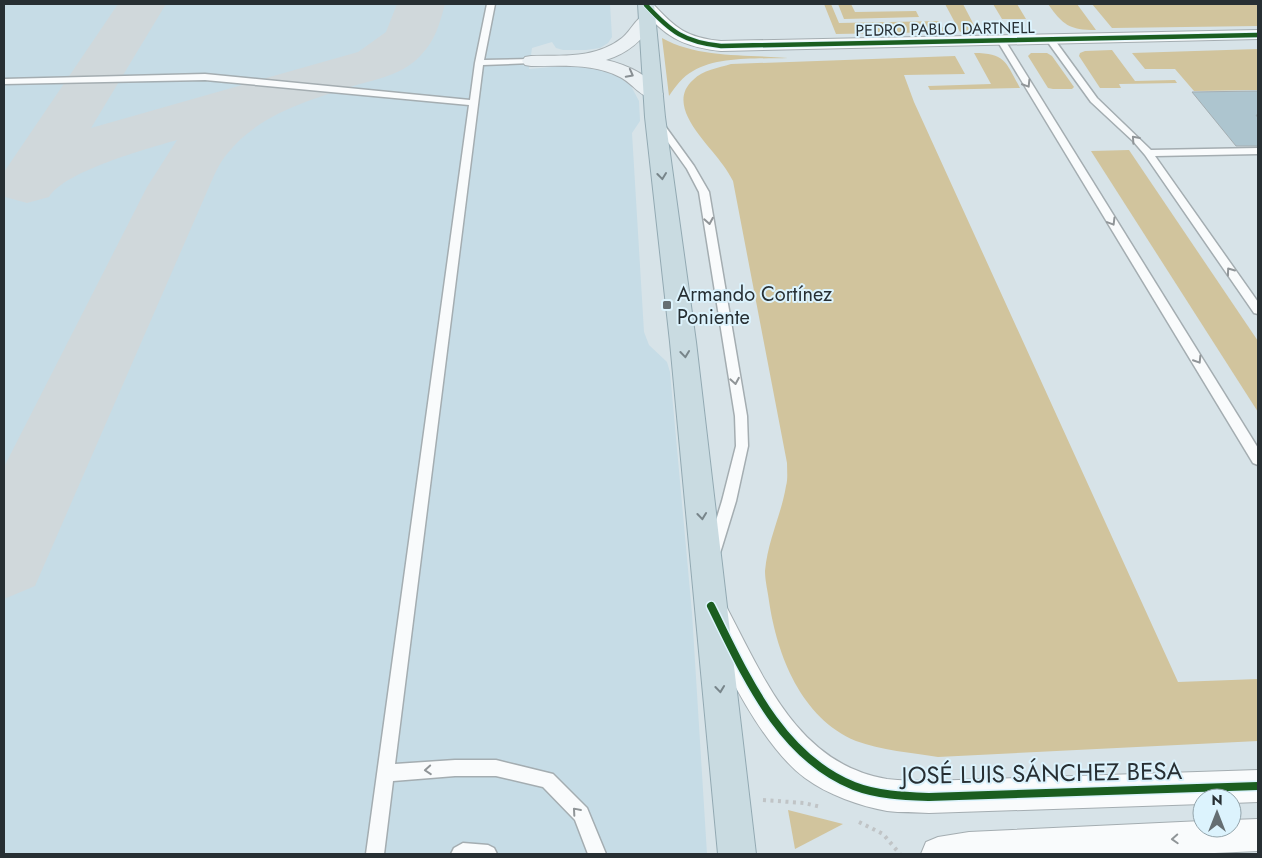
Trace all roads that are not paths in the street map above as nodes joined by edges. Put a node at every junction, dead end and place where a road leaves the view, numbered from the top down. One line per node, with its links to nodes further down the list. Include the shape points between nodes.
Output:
1 (491, 4): 8 (lane)
2 (647, 10): 5 (street, PEDRO PABLO DARTNELL, via 674,35 706,45); 7 (street, via 640,33 628,44 592,58); 11 (highway)
3 (1258, 35): 4 (street, PEDRO PABLO DARTNELL)
4 (1050, 41): 5 (street, PEDRO PABLO DARTNELL); 13 (lane, one-way to 4, via 1094,100)
5 (1002, 42): 15 (lane, one-way to 15)
6 (531, 61): 7 (street); 8 (lane)
7 (574, 61): 11 (street, one-way to 11, via 602,63 624,70 642,80)
8 (479, 62): 10 (lane)
9 (4, 81): 10 (lane, via 205,77)
10 (474, 102): 18 (lane)
11 (654, 105): 16 (highway, one-way to 16); 16 (lane, one-way to 16, via 704,192 741,416 742,446)
12 (1258, 150): 13 (lane)
13 (1148, 153): 14 (lane, one-way to 13)
14 (1258, 310)
15 (1258, 460)
16 (708, 570): 17 (highway)
17 (711, 606): 19 (street, JOSÉ LUIS SÁNCHEZ BESA, via 743,668 791,743 816,766 855,786 888,795 929,797); 26 (highway, one-way to 26)
18 (386, 773): 22 (lane); 25 (lane, one-way to 18, via 581,814 547,780 496,768)
19 (1258, 786)
20 (1258, 835): 21 (street, one-way to 21)
21 (1084, 849): 27 (street, via 969,848)
22 (375, 854)
23 (460, 854): 24 (lane)
24 (488, 854)
25 (597, 854)
26 (737, 854)
27 (938, 854)

